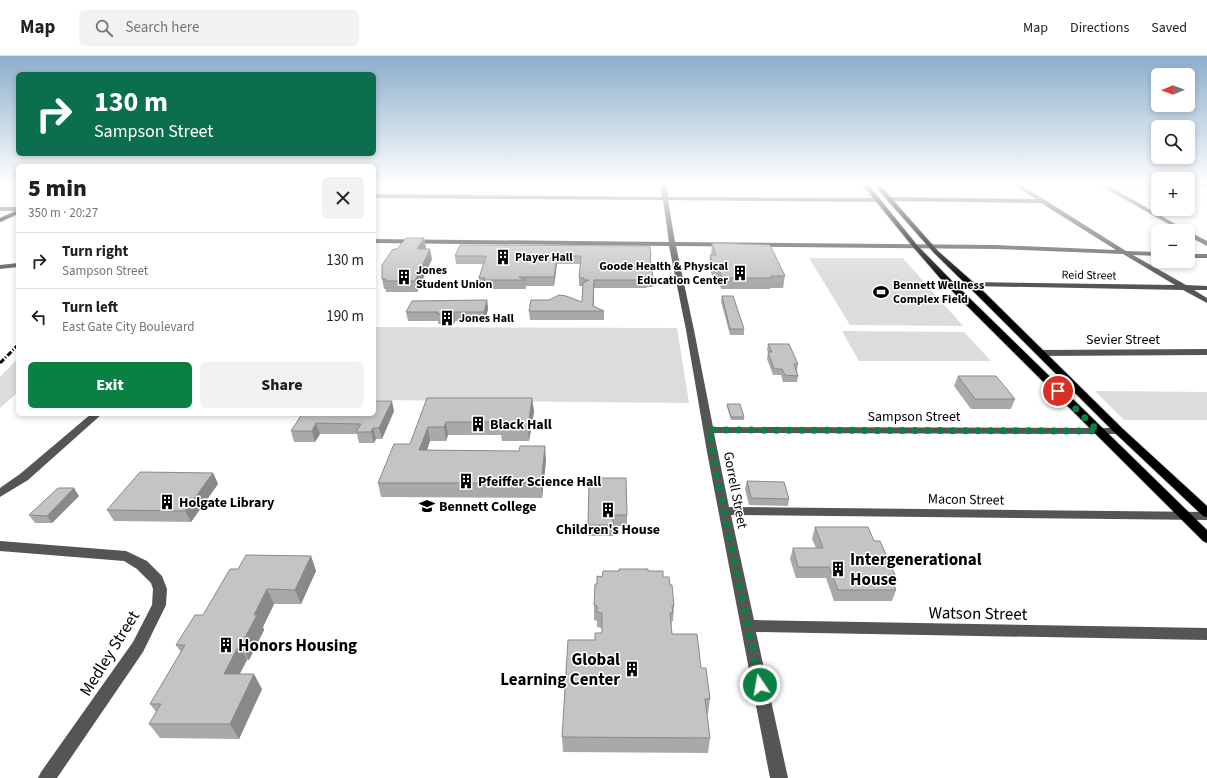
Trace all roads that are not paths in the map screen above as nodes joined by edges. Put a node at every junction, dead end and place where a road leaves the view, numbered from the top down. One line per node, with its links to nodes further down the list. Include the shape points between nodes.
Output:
1 (668, 217): 9 (street, Gorrell Street)
2 (891, 217): 11 (main road)
3 (904, 217): 12 (main road)
4 (1068, 217): 13 (street)
5 (1159, 217): 6 (street)
6 (1172, 224)
7 (1195, 237): 10 (street)
8 (376, 241): 9 (street)
9 (672, 244): 11 (street); 26 (street, Gorrell Street)
10 (1207, 244)
11 (915, 246): 12 (street); 27 (main road)
12 (930, 246): 13 (street, via 1036,247); 19 (main road)
13 (1124, 252): 14 (street); 20 (street)
14 (1151, 254)
15 (1195, 256): 16 (street)
16 (1207, 256)
17 (16, 265): 18 (street)
18 (0, 267)
19 (970, 284): 20 (street, Reid Street); 24 (main road)
20 (1184, 288): 21 (street, Reid Street); 22 (street)
21 (1207, 288)
22 (1207, 301)
23 (1207, 352): 24 (street, Sevier Street)
24 (1040, 353): 28 (main road)
25 (95, 416): 29 (street, via 24,477)
26 (709, 430): 27 (street, Sampson Street); 30 (street, Gorrell Street)
27 (1098, 431): 28 (street, Sampson Street); 32 (main road)
28 (1119, 431): 31 (main road)
29 (0, 493)
30 (724, 511): 32 (street, Macon Street); 35 (street, Gorrell Street)
31 (1207, 515): 32 (street, Macon Street)
32 (1184, 516): 33 (main road)
33 (1207, 538)
34 (0, 546): 37 (street, Medley Street, via 126,556 142,565 157,580 160,589 159,605 138,647)
35 (748, 626): 36 (street, Watson Street); 38 (street, Gorrell Street)
36 (1207, 634)
37 (47, 778)
38 (779, 778)

